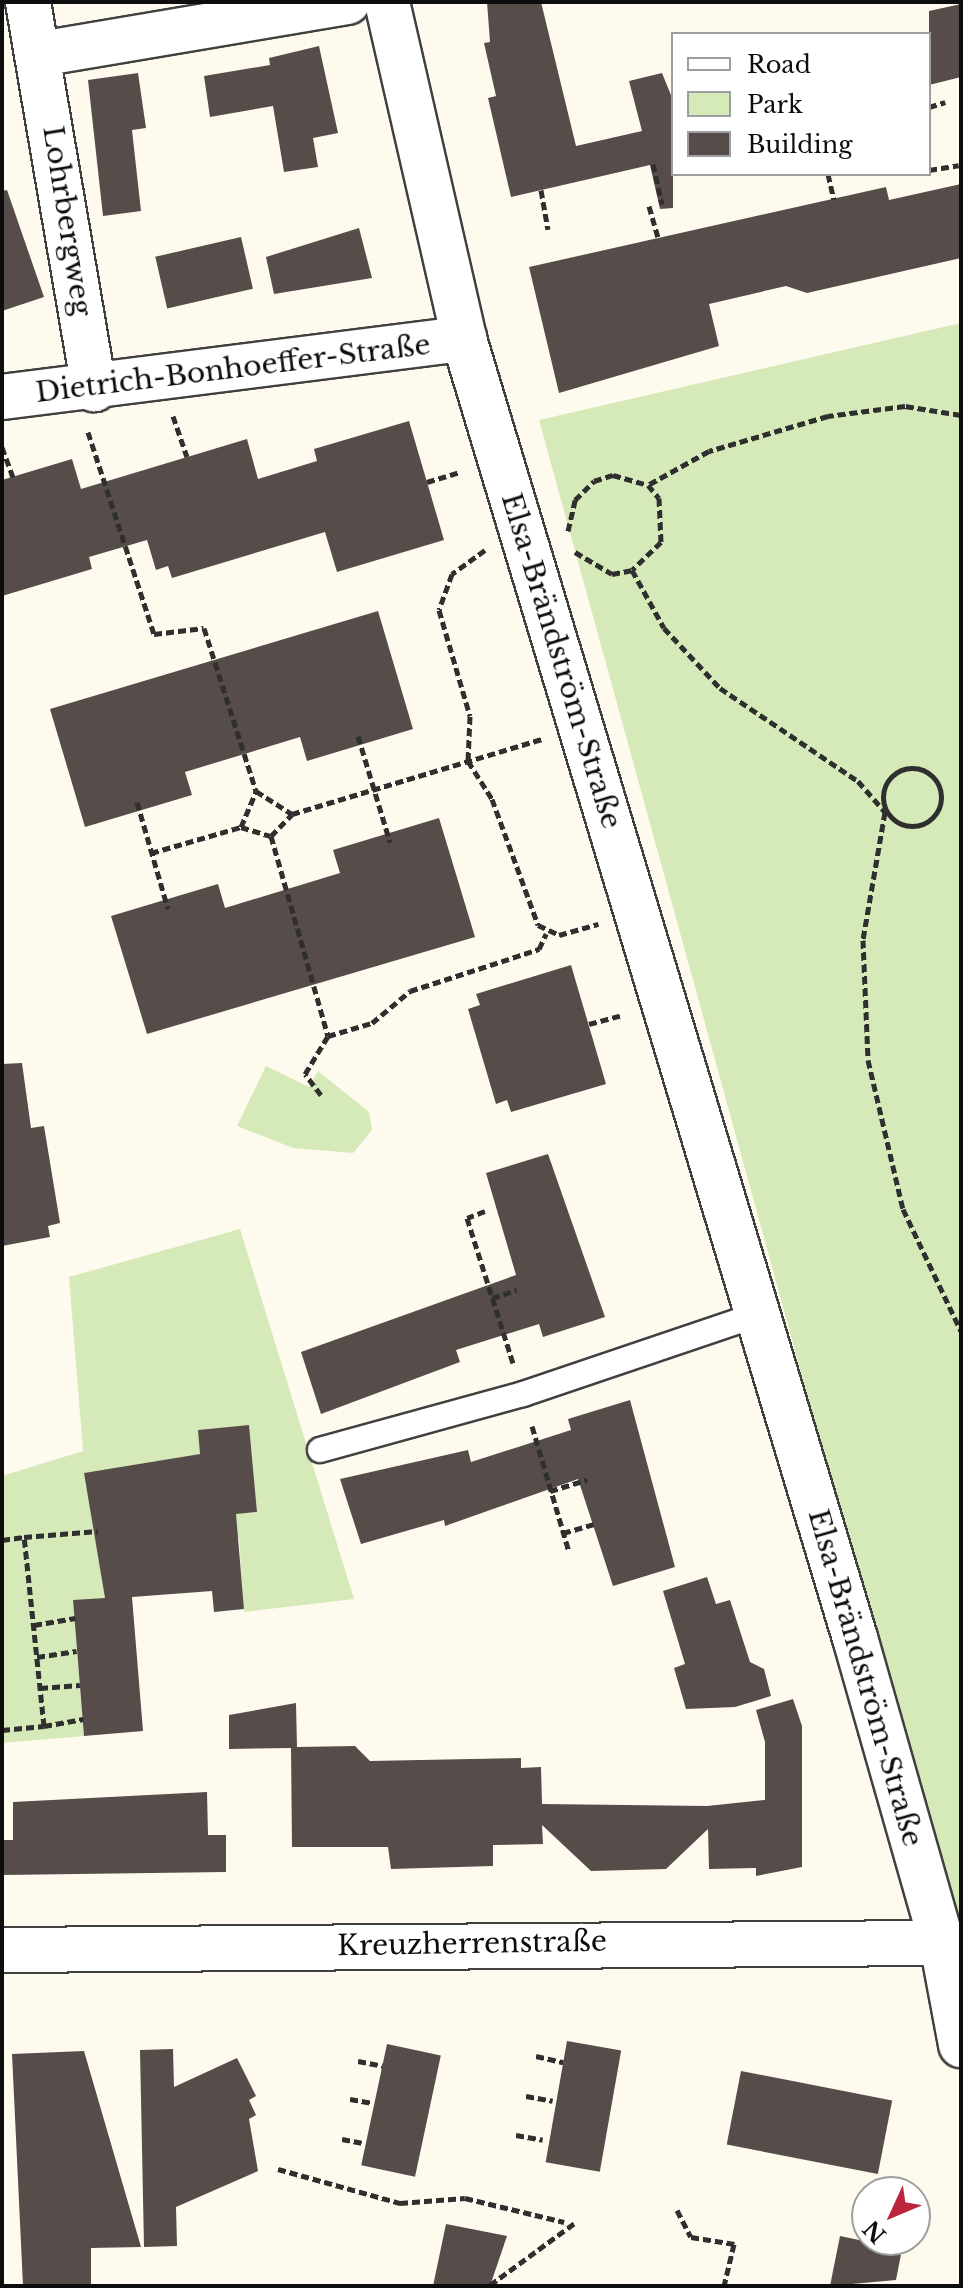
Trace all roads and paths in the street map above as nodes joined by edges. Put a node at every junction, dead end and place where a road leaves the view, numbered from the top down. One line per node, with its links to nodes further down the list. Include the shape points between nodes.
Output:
1 (28, 2): 4 (street, Lohrbergweg)
2 (348, 2): 4 (street)
3 (387, 2): 17 (street, Elsa-Brändström-Straße)
4 (40, 54): 18 (street, Lohrbergweg)
5 (945, 102): 6 (path)
6 (931, 106)
7 (653, 164): 13 (path)
8 (959, 165): 9 (path)
9 (931, 170)
10 (828, 176): 12 (path)
11 (541, 190): 15 (path)
12 (834, 199)
13 (662, 204)
14 (649, 206): 16 (path)
15 (548, 229)
16 (658, 237)
17 (464, 339): 18 (street, Dietrich-Bonhoeffer-Straße); 24 (street, Elsa-Brändström-Straße)
18 (84, 390): 19 (street, Dietrich-Bonhoeffer-Straße); 30 (path, via 154,634 204,628)
19 (2, 397)
20 (961, 415): 23 (path, via 905,406 795,423 732,440)
21 (2, 447): 22 (path)
22 (13, 477)
23 (648, 485): 25 (path, via 659,498 661,542); 25 (path, via 613,475 594,481 570,515 568,531 585,564 612,574)
24 (524, 538): 28 (path, via 481,552 441,589 439,610 470,716); 39 (street, Elsa-Brändström-Straße)
25 (632, 570): 32 (path, via 664,628 720,688 858,781)
26 (358, 736): 29 (path)
27 (532, 742): 28 (path)
28 (468, 761): 29 (path); 40 (path, via 492,799 525,902)
29 (374, 789): 33 (path); 36 (path)
30 (256, 791): 33 (path); 34 (path)
31 (137, 802): 37 (path)
32 (885, 812): 32 (path, via 884,789 910,767 929,772 941,788 934,817 917,826); 46 (path, via 863,940 868,1060 903,1209)
33 (292, 814): 35 (path)
34 (241, 827): 35 (path); 37 (path)
35 (271, 836): 41 (path)
36 (390, 842)
37 (151, 853): 38 (path)
38 (168, 909)
39 (637, 912): 40 (path); 45 (street, Elsa-Brändström-Straße)
40 (546, 934): 41 (path, via 539,949 410,991 372,1023)
41 (328, 1036): 42 (path, via 305,1074)
42 (321, 1095)
43 (517, 1290): 44 (path)
44 (492, 1298)
45 (759, 1314): 47 (lane, via 523,1394); 64 (street, Elsa-Brändström-Straße)
46 (961, 1331)
47 (320, 1450)
48 (587, 1480): 49 (path)
49 (550, 1491)
50 (595, 1524): 52 (path)
51 (98, 1531): 53 (path)
52 (563, 1533)
53 (24, 1537): 54 (path); 56 (path)
54 (2, 1540)
55 (75, 1618): 56 (path)
56 (34, 1625): 58 (path)
57 (77, 1651): 58 (path)
58 (37, 1657): 60 (path)
59 (80, 1685): 60 (path)
60 (40, 1688): 62 (path)
61 (83, 1719): 62 (path)
62 (44, 1726): 63 (path)
63 (2, 1730)
64 (942, 1943): 65 (street, Kreuzherrenstraße); 66 (street, Elsa-Brändström-Straße)
65 (2, 1950)
66 (961, 2045)
67 (536, 2056): 69 (path)
68 (358, 2061): 70 (path)
69 (563, 2062)
70 (383, 2066)
71 (526, 2096): 73 (path)
72 (350, 2099): 74 (path)
73 (553, 2101)
74 (373, 2103)
75 (516, 2135): 77 (path)
76 (342, 2139): 78 (path)
77 (543, 2140)
78 (362, 2143)
79 (278, 2169): 81 (path, via 400,2203 465,2198)
80 (677, 2210): 84 (path, via 691,2237 734,2244)
81 (564, 2222)
82 (576, 2222): 83 (path)
83 (490, 2285)
84 (724, 2286)

